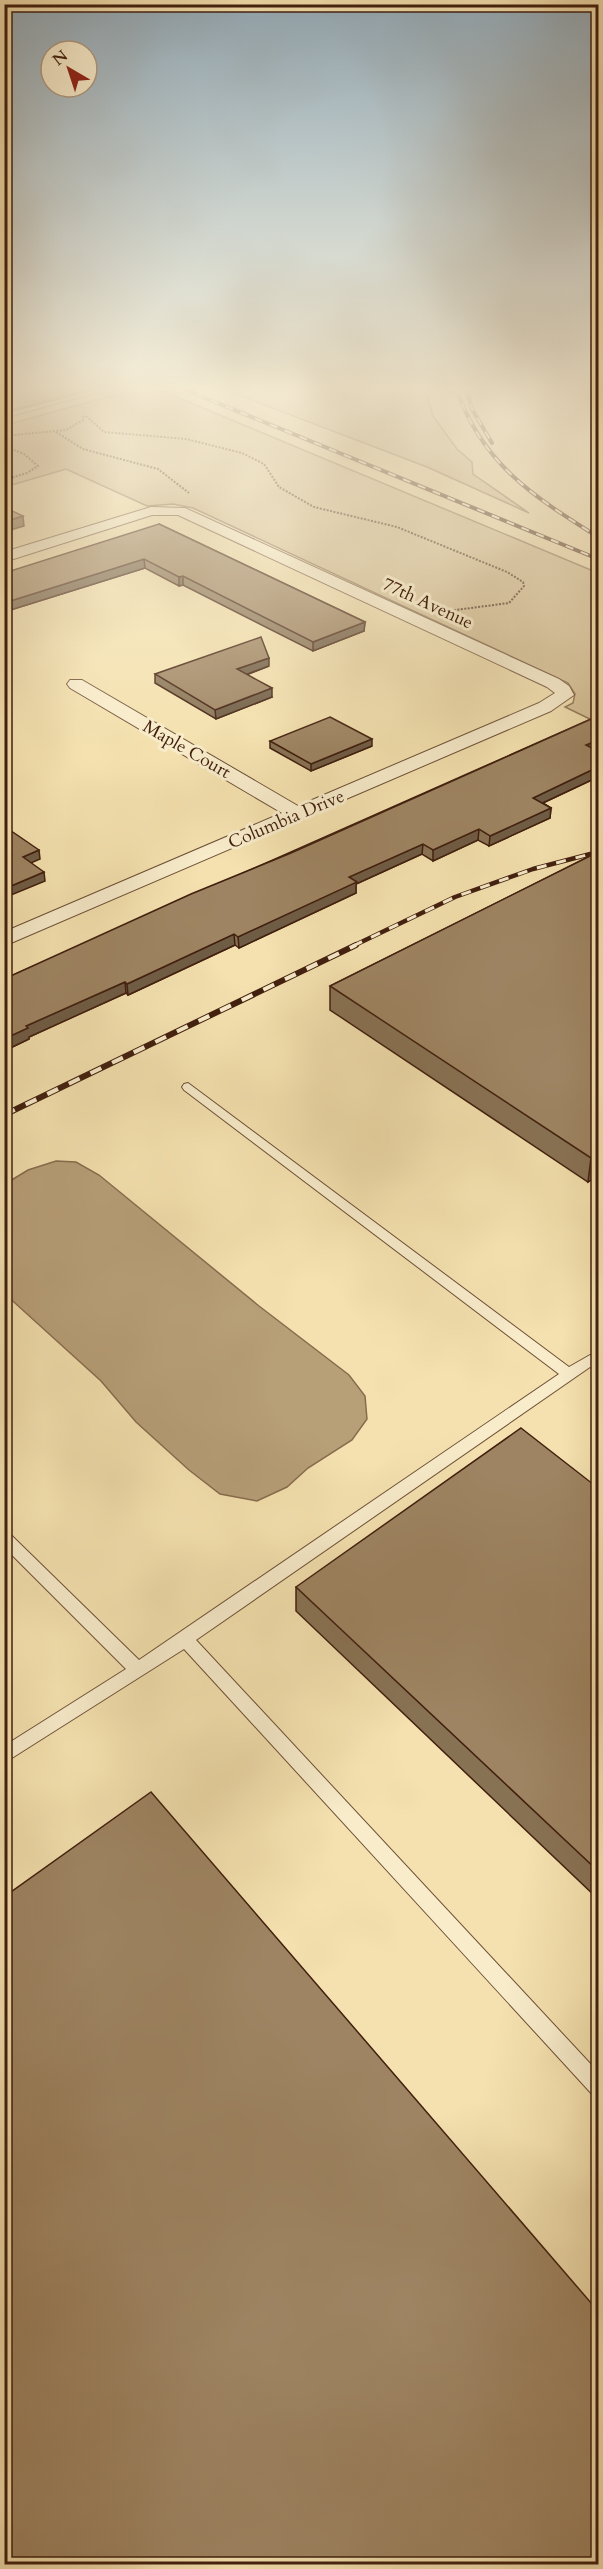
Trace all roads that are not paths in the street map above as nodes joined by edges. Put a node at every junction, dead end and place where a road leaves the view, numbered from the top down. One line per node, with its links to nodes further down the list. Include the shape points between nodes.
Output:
1 (4, 557): 3 (street, 77th Avenue, via 151,511 188,513 542,678)
2 (76, 684): 4 (street, Maple Court)
3 (565, 695): 4 (street, Columbia Drive)
4 (298, 814): 5 (street, Columbia Drive)
5 (4, 940)
6 (188, 1087): 8 (lane)
7 (596, 1359): 8 (lane)
8 (570, 1375): 10 (lane)
9 (4, 1537): 11 (lane)
10 (184, 1640): 11 (lane); 13 (lane)
11 (138, 1670): 12 (lane)
12 (4, 1756)
13 (598, 2086)

